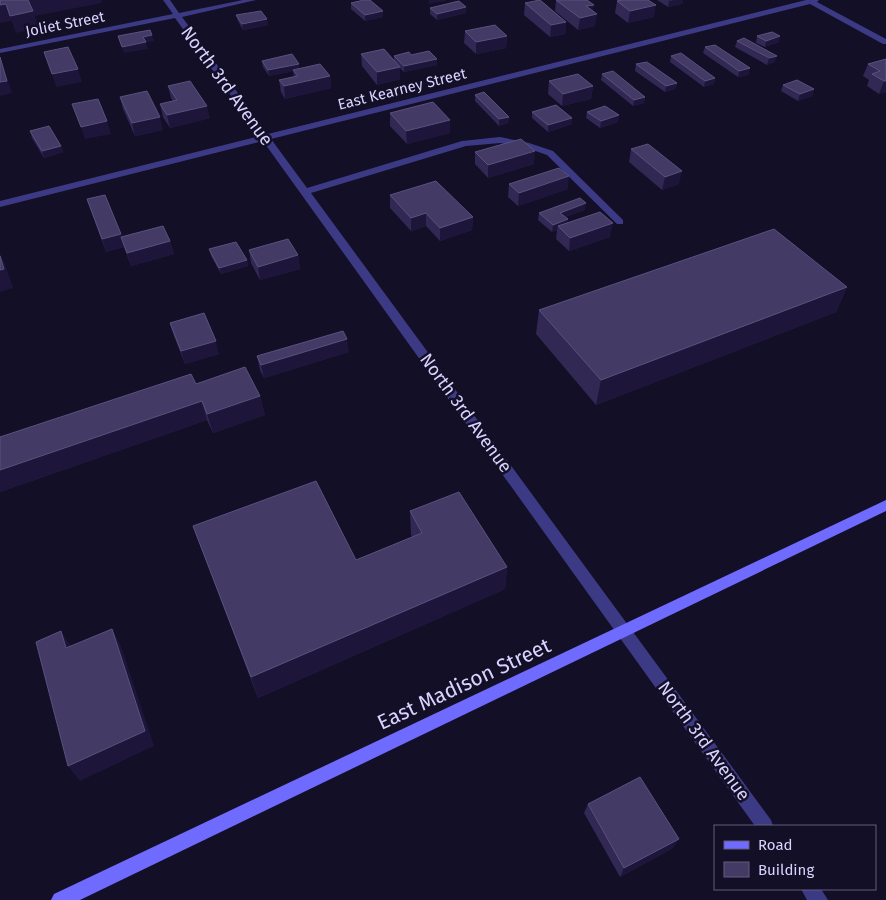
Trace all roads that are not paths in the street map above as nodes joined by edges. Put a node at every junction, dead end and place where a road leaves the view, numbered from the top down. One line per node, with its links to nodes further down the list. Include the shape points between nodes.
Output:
1 (166, 0): 4 (street, North 3rd Avenue)
2 (253, 0): 4 (street, Joliet Street)
3 (812, 0): 5 (street); 7 (street, East Kearney Street)
4 (177, 15): 6 (street, Joliet Street); 7 (street, North 3rd Avenue)
5 (886, 42)
6 (0, 51)
7 (265, 138): 8 (street, North 3rd Avenue); 9 (street, East Kearney Street)
8 (304, 192): 10 (street, via 465,143 500,140 550,153); 12 (street, North 3rd Avenue)
9 (0, 204)
10 (620, 222)
11 (886, 505): 12 (main road, East Madison Street)
12 (624, 631): 13 (street, North 3rd Avenue); 14 (main road, East Madison Street)
13 (764, 825)
14 (60, 900)

